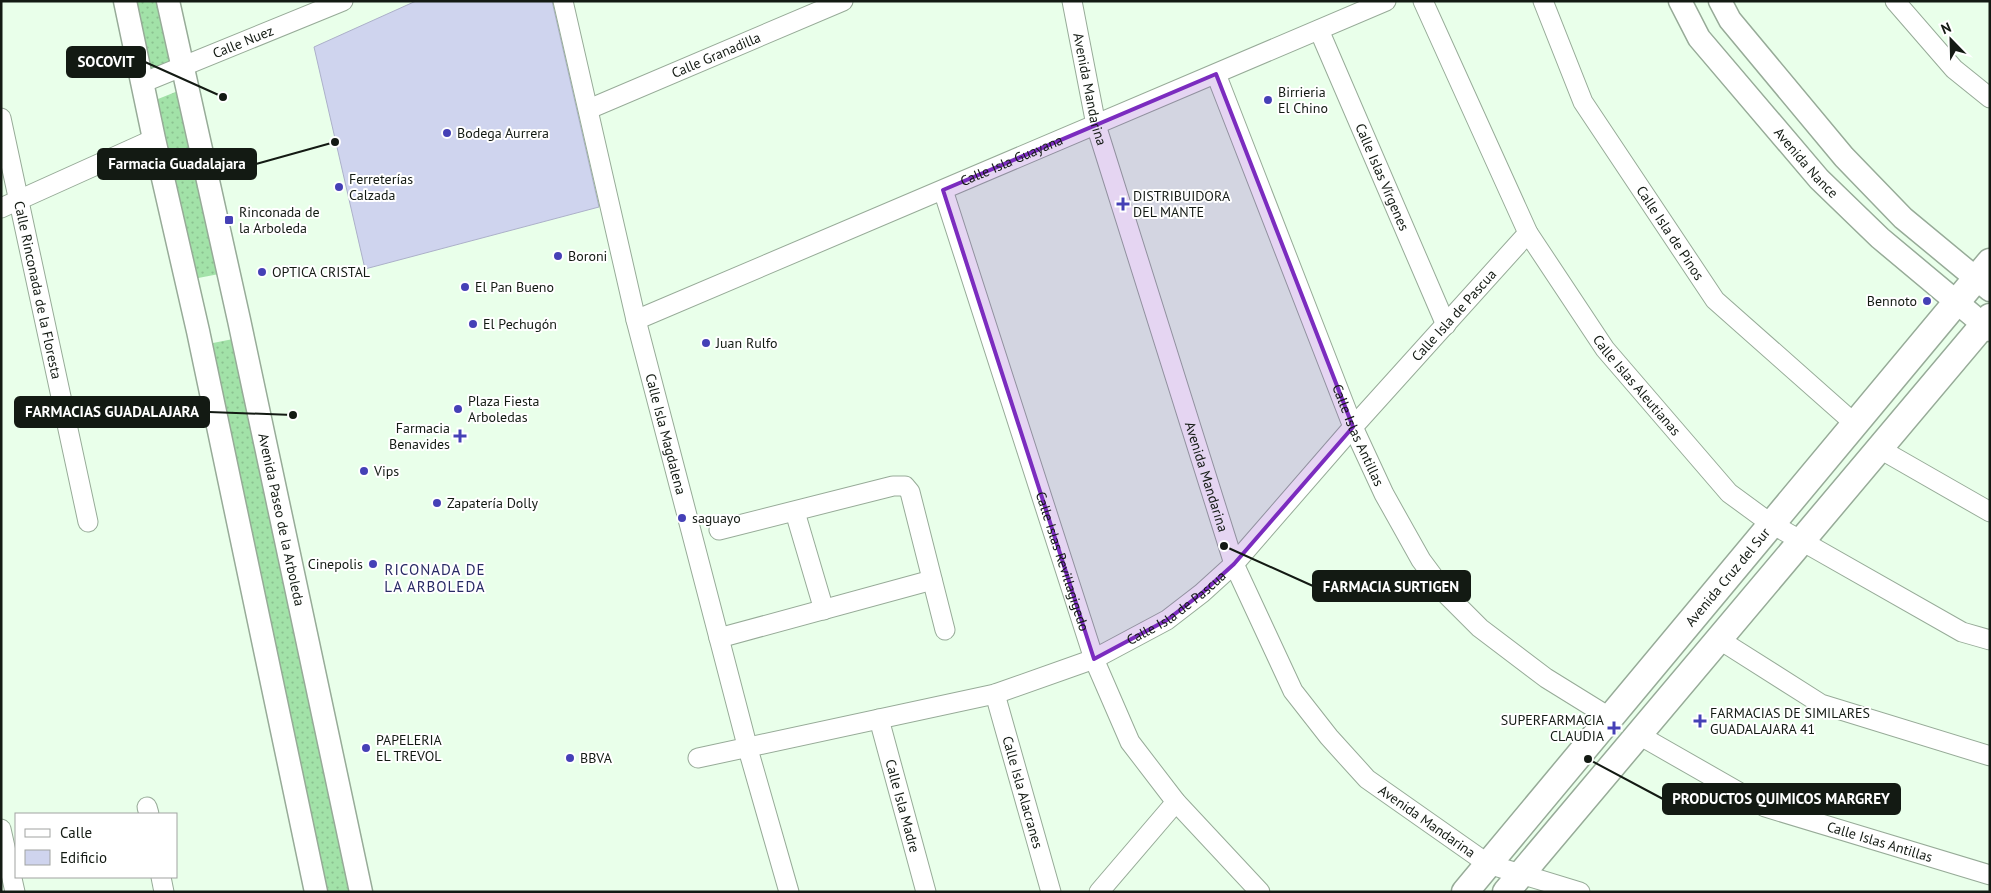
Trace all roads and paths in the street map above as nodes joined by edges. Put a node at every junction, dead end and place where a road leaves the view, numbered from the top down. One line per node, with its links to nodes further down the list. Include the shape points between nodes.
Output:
1 (125, 1): 16 (street)
2 (168, 1): 14 (street, Avenida Paseo de la Arboleda)
3 (563, 1): 18 (street, Calle Isla Magdalena)
4 (843, 1): 18 (street, Calle Granadilla)
5 (1072, 1): 20 (street, Avenida Mandarina)
6 (1386, 1): 13 (street, Calle Isla Guayana)
7 (1423, 1): 25 (street, Calle Islas Aleutianas)
8 (1543, 1): 31 (street, Calle Isla de Pinos, via 1583,102 1715,300)
9 (1680, 1): 27 (street, Avenida Nance, via 1699,38 1819,179 1880,238)
10 (1720, 1): 26 (street, via 1730,20 1844,157 1903,218)
11 (1895, 1): 17 (street, via 1954,69)
12 (332, 4): 14 (street, Calle Nuez)
13 (1319, 30): 15 (street, Calle Isla Guayana); 30 (street, Calle Islas Vírgenes)
14 (183, 66): 16 (street, Calle Nuez); 66 (street, Avenida Paseo de la Arboleda)
15 (1216, 74): 20 (street, Calle Isla Guayana); 32 (street, Calle Islas Antillas)
16 (142, 83): 21 (street)
17 (1990, 98)
18 (589, 109): 28 (street, Calle Isla Magdalena)
19 (1, 118): 23 (street, Calle Rinconada de la Floresta)
20 (1096, 125): 22 (street, Calle Isla Guayana); 40 (street, Avenida Mandarina)
21 (154, 139): 23 (street); 65 (street, via 198,331)
22 (943, 190): 28 (street, Calle Isla Guayana); 47 (street, Calle Islas Revillagigedo)
23 (19, 200): 24 (street); 36 (street, Calle Rinconada de la Floresta)
24 (1, 208)
25 (1528, 234): 30 (street, Calle Isla de Pascua); 37 (street, Calle Islas Aleutianas, via 1605,349 1729,493)
26 (1985, 277): 27 (main road, Avenida Cruz del Sur)
27 (1956, 303): 29 (street, Avenida Nance); 31 (main road, Avenida Cruz del Sur)
28 (636, 320): 44 (street, Calle Isla Magdalena)
29 (1987, 324): 33 (main road)
30 (1446, 325): 32 (street, Calle Isla de Pascua)
31 (1855, 424): 37 (main road, Avenida Cruz del Sur)
32 (1353, 427): 40 (street, Calle Isla de Pascua); 51 (street, Calle Islas Antillas, via 1416,552 1447,595 1480,628 1538,672)
33 (1880, 449): 35 (street); 39 (main road)
34 (795, 512): 38 (street); 41 (street, via 892,486 905,486 910,492); 42 (street)
35 (1990, 512)
36 (88, 522)
37 (1770, 524): 39 (street, Calle Islas Aleutianas); 48 (main road, Avenida Cruz del Sur)
38 (719, 530)
39 (1802, 542): 45 (main road); 46 (street, Calle Islas Aleutianas, via 1962,632)
40 (1234, 564): 47 (street, Calle Isla de Pascua, via 1168,620); 59 (street, Avenida Mandarina, via 1293,691 1328,737 1367,779)
41 (932, 580): 42 (street); 43 (street)
42 (824, 610): 44 (street)
43 (944, 630)
44 (719, 638): 54 (street, Calle Isla Magdalena)
45 (1720, 640): 49 (main road); 55 (street, via 1821,704)
46 (1990, 640)
47 (1094, 659): 50 (street, Calle Isla de Pascua); 57 (street, Calle Islas Revillagigedo, via 1130,742)
48 (1649, 669): 49 (main road); 51 (main road, Avenida Cruz del Sur)
49 (1675, 693): 53 (main road)
50 (995, 694): 52 (street, Calle Isla de Pascua); 69 (street, Calle Isla Alacranes)
51 (1609, 717): 59 (main road, Avenida Cruz del Sur)
52 (879, 719): 54 (street, Calle Isla de Pascua); 68 (street, Calle Isla Madre)
53 (1639, 735): 60 (street, Calle Islas Antillas, via 1765,807); 62 (main road)
54 (748, 748): 56 (street, Calle Isla de Pascua); 67 (street, Calle Isla Magdalena)
55 (1990, 756)
56 (698, 758)
57 (1176, 802): 70 (street); 71 (street, Calle Islas Revillagigedo)
58 (1, 829): 63 (street)
59 (1488, 864): 62 (street, Avenida Mandarina); 72 (main road, Avenida Cruz del Sur)
60 (1990, 875)
61 (161, 878): 64 (street)
62 (1513, 883): 73 (street, Avenida Mandarina)
63 (15, 892)
64 (164, 892)
65 (316, 892)
66 (361, 892)
67 (788, 892)
68 (926, 892)
69 (1051, 892)
70 (1099, 892)
71 (1260, 892)
72 (1465, 892)
73 (1580, 892)

